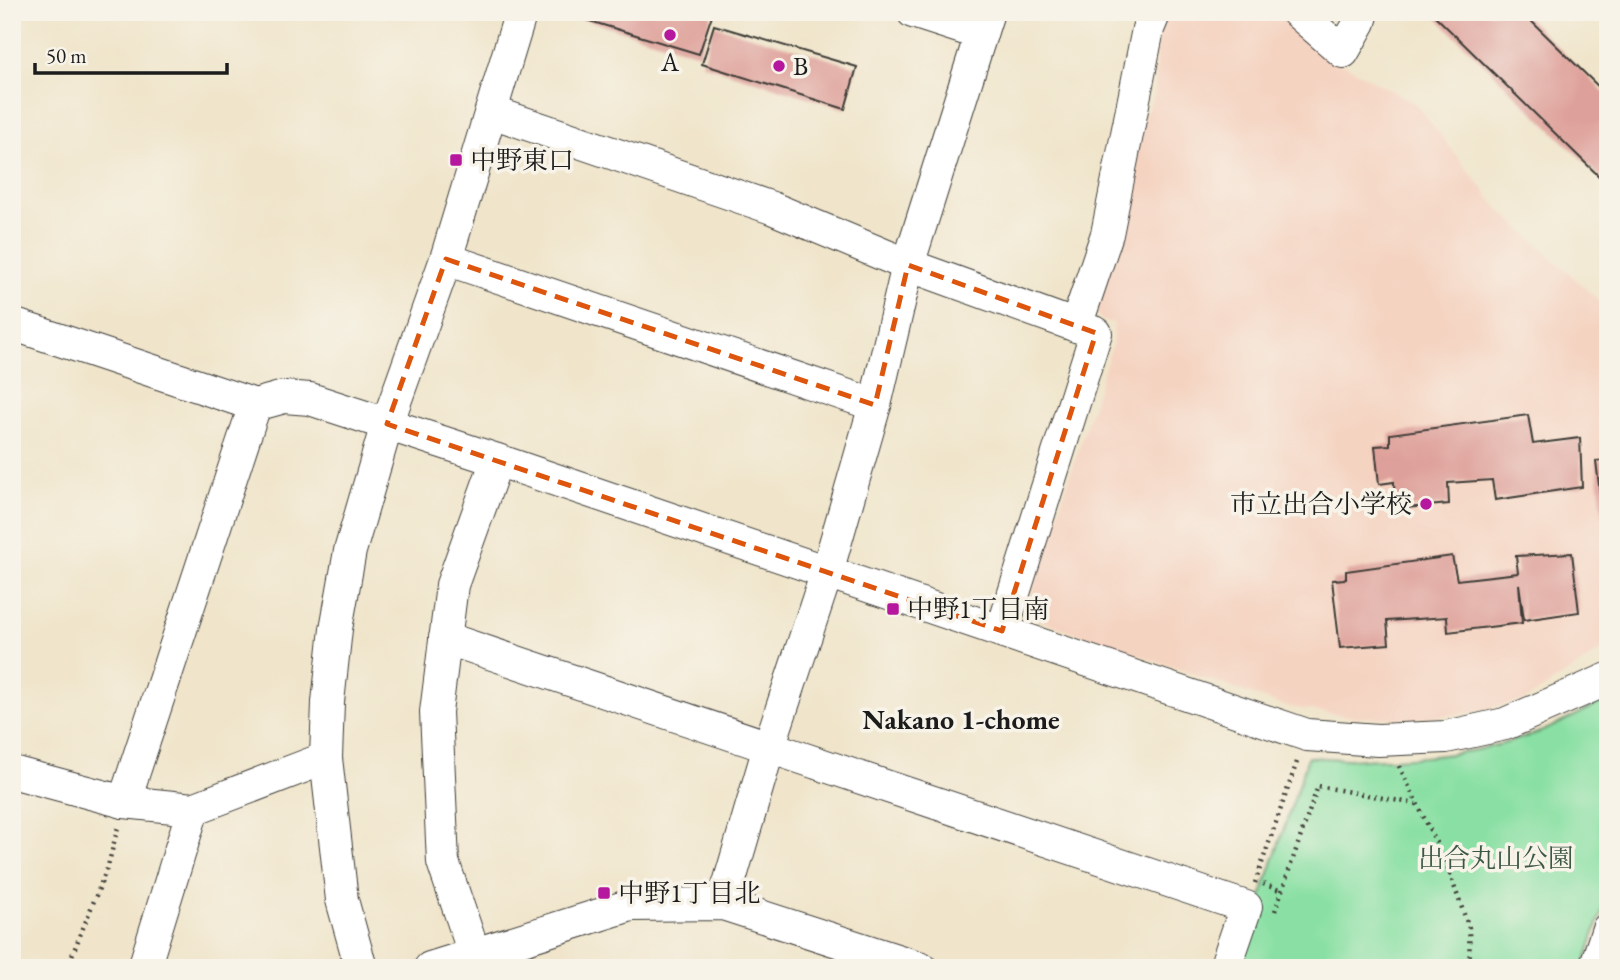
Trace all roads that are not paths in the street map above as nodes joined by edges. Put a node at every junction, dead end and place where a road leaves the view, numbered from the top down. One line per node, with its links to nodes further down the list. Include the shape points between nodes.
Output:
1 (521, 12): 7 (street)
2 (913, 12): 6 (street)
3 (1155, 12): 11 (street, via 1107,234)
4 (1297, 12): 5 (street, via 1343,52)
5 (1363, 12)
6 (985, 23): 9 (street)
7 (492, 112): 8 (street); 9 (street, via 772,208)
8 (446, 259): 13 (street); 14 (street)
9 (908, 265): 11 (street); 13 (street)
10 (12, 324): 12 (street)
11 (1076, 326): 17 (street, via 1096,333)
12 (255, 405): 14 (street, via 284,397 310,399); 23 (street)
13 (876, 405): 16 (street)
14 (387, 424): 15 (street); 21 (street, via 350,551 330,678)
15 (497, 460): 16 (street); 18 (street, via 452,585)
16 (827, 572): 17 (street); 20 (street)
17 (1002, 631): 19 (street, via 1307,735 1387,740 1446,737 1505,724)
18 (445, 638): 20 (street); 27 (street, via 436,712 443,862)
19 (1608, 679)
20 (769, 747): 25 (street); 33 (street, via 1258,901)
21 (326, 758): 24 (street); 30 (street, via 342,900)
22 (12, 772): 23 (street)
23 (124, 802): 24 (street)
24 (193, 809): 29 (street)
25 (723, 904): 27 (street, via 631,905); 28 (street)
26 (1608, 929): 34 (street)
27 (477, 961): 31 (street)
28 (888, 962): 32 (street)
29 (144, 968)
30 (360, 968)
31 (430, 968)
32 (921, 968)
33 (1225, 968)
34 (1595, 968)

